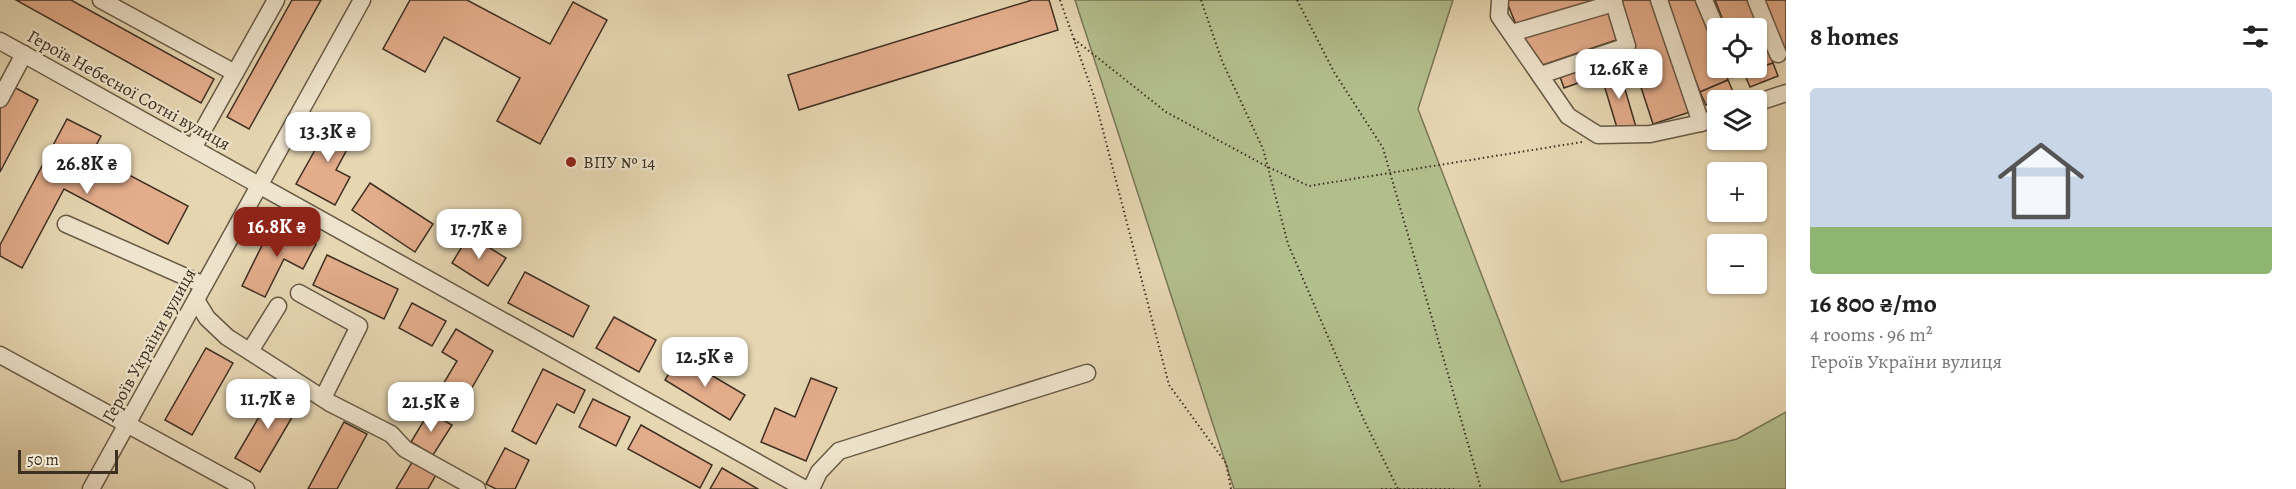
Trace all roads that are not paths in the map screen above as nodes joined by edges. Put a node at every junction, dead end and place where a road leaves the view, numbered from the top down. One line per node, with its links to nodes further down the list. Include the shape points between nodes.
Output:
1 (101, 0): 14 (street)
2 (276, 0): 14 (street)
3 (362, 0): 22 (street, Героїв України вулиця)
4 (1500, 0): 10 (street, via 1499,16)
5 (1659, 0): 20 (street)
6 (1704, 0): 9 (street)
7 (1756, 0): 13 (street)
8 (1613, 1): 10 (street); 15 (street, via 1628,46)
9 (1712, 18)
10 (1512, 33): 15 (street)
11 (0, 41): 12 (street, Героїв Небесної Сотні вулиця)
12 (24, 54): 17 (street); 21 (street, Героїв Небесної Сотні вулиця)
13 (1778, 54)
14 (235, 73): 21 (street)
15 (1541, 75): 20 (street, via 1568,116 1598,135 1650,134)
16 (1786, 93): 18 (street)
17 (0, 99)
18 (1767, 99)
19 (1707, 121): 20 (street)
20 (1701, 123)
21 (193, 147): 22 (street, Героїв Небесної Сотні вулиця)
22 (260, 184): 24 (street, Героїв України вулиця); 35 (street, Героїв Небесної Сотні вулиця)
23 (66, 224): 24 (street)
24 (200, 293): 27 (street, via 207,318); 31 (street, Героїв України вулиця)
25 (298, 293): 30 (street, via 359,326)
26 (278, 306): 27 (street)
27 (250, 351): 30 (street)
28 (0, 355): 31 (street)
29 (1087, 373): 36 (street, via 838,451 819,472)
30 (323, 398): 34 (street, via 391,434 405,449)
31 (126, 425): 32 (street, Героїв України вулиця); 33 (street)
32 (91, 489)
33 (246, 489)
34 (477, 489)
35 (805, 489)
36 (811, 489)

